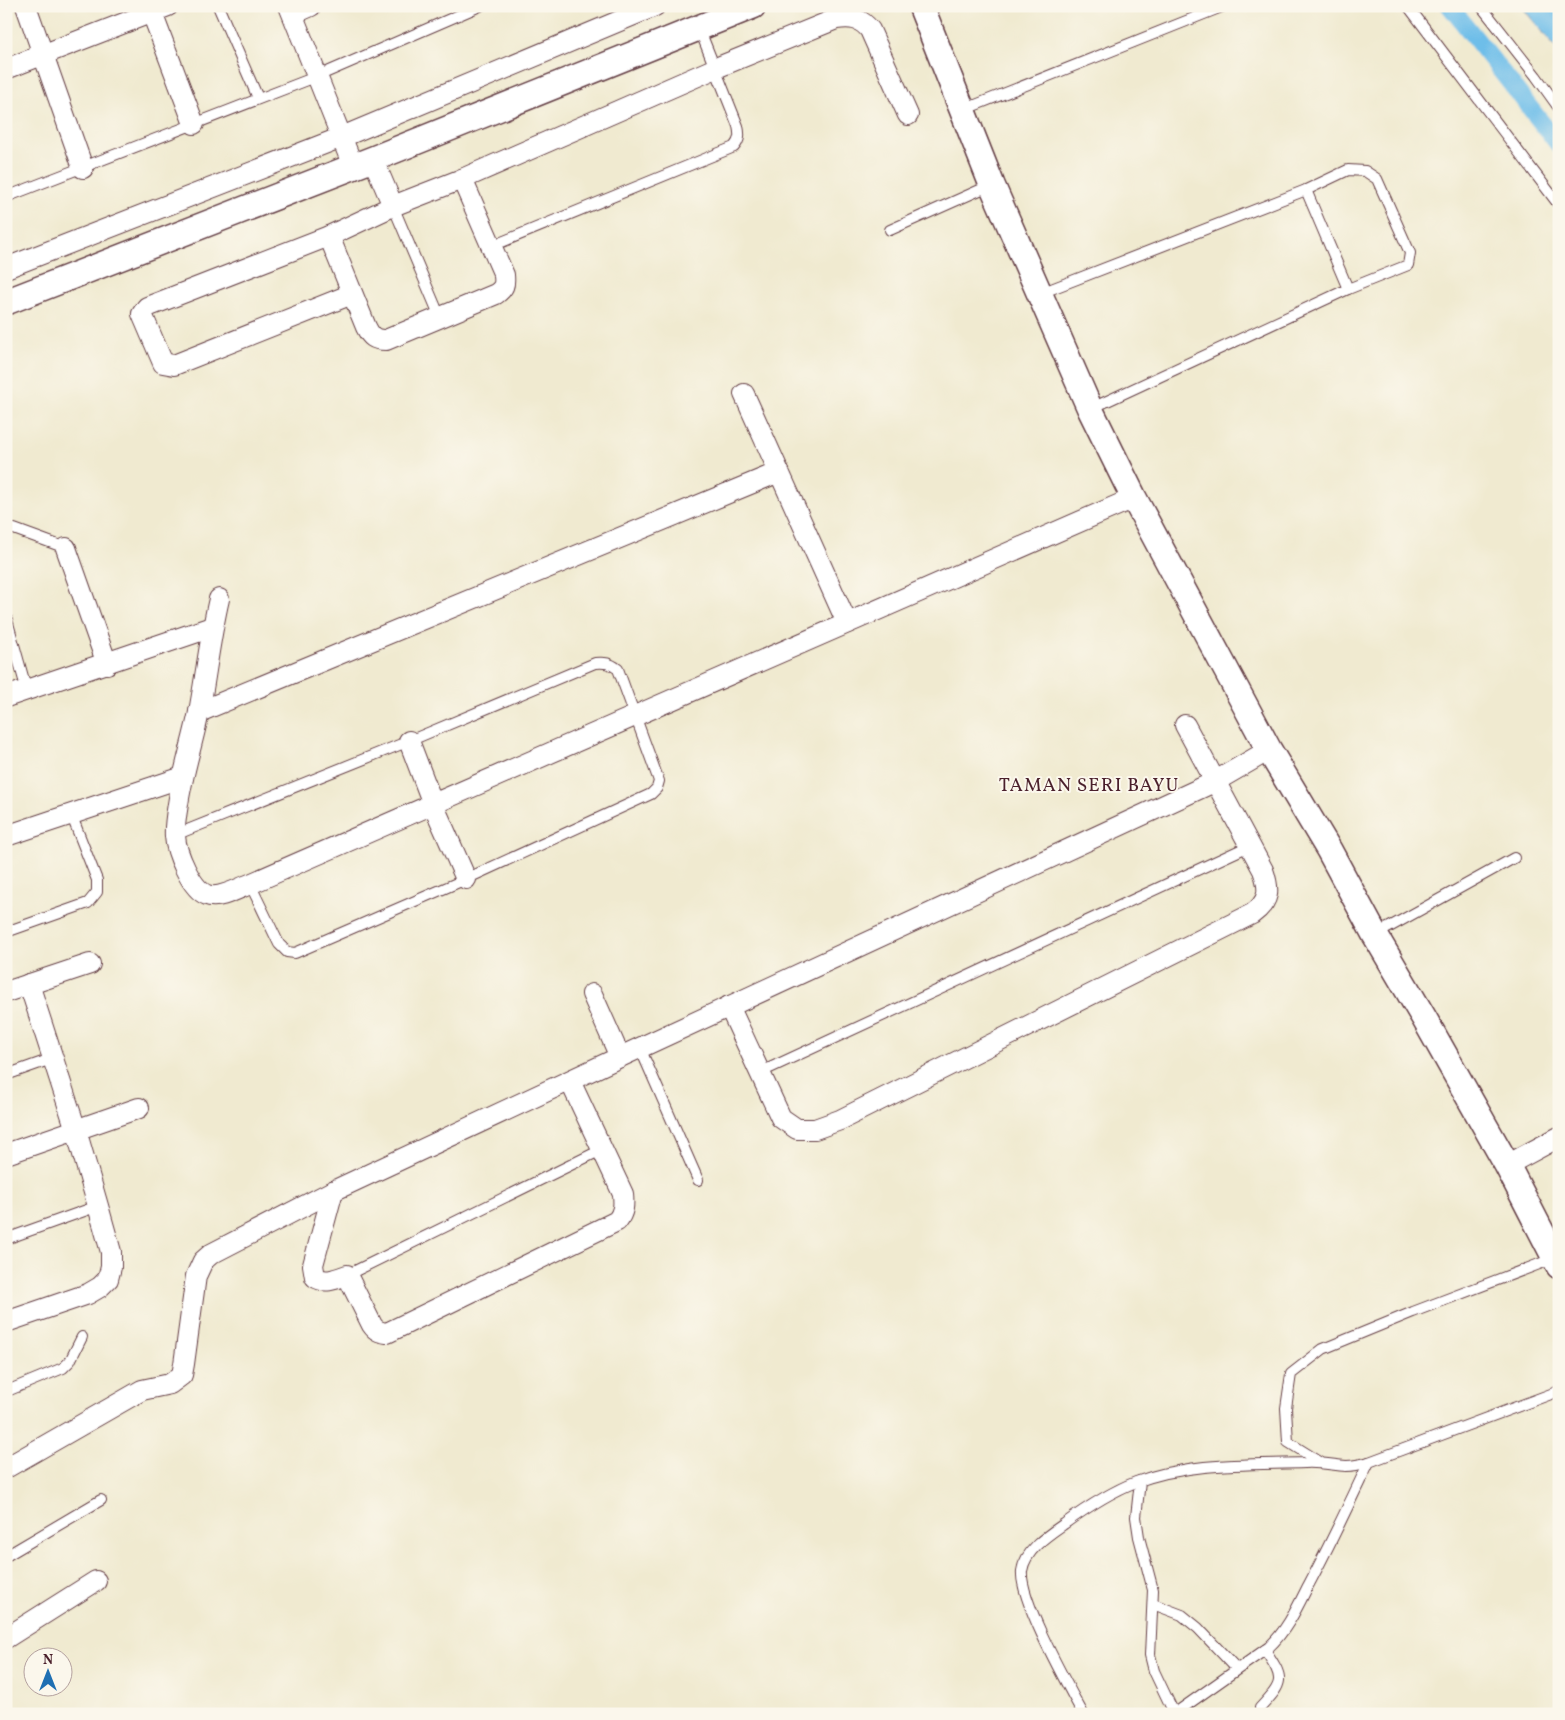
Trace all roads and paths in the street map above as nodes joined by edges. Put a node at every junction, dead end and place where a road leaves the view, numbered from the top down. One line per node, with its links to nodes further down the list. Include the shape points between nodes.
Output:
1 (26, 6): 14 (street)
2 (218, 6): 18 (lane)
3 (311, 6): 12 (street)
4 (480, 6): 17 (lane)
5 (655, 6): 23 (street)
6 (1224, 6): 20 (lane)
7 (1408, 6): 30 (lane)
8 (1481, 6): 19 (lane)
9 (746, 8): 13 (street)
10 (921, 8): 20 (street)
11 (160, 10): 14 (street); 22 (street)
12 (291, 10): 17 (street)
13 (699, 28): 15 (lane); 24 (street)
14 (42, 55): 16 (street); 25 (street)
15 (716, 68): 21 (street, via 836,18 858,19 870,30); 26 (street); 34 (lane, via 740,134 734,148)
16 (6, 69)
17 (318, 76): 18 (lane); 23 (street)
18 (258, 98): 22 (lane)
19 (1559, 108)
20 (963, 110): 27 (street)
21 (908, 115)
22 (194, 124): 25 (lane)
23 (342, 137): 24 (street); 35 (street)
24 (363, 162): 31 (street); 37 (street)
25 (83, 168): 29 (lane)
26 (462, 179): 31 (street); 34 (street)
27 (992, 185): 32 (lane); 39 (street)
28 (1306, 190): 38 (lane); 38 (lane, via 1348,170 1365,171 1377,178 1410,253 1408,265); 39 (lane)
29 (6, 197)
30 (1559, 205)
31 (393, 206): 33 (street); 42 (lane)
32 (890, 230)
33 (329, 236): 40 (street); 40 (street, via 147,307 142,314 163,363 174,365)
34 (492, 246): 42 (street, via 504,275 502,290)
35 (59, 247): 36 (street); 37 (street)
36 (8, 261)
37 (72, 276): 41 (street)
38 (1348, 290): 44 (lane)
39 (1040, 293): 44 (street)
40 (352, 294): 42 (street, via 366,327 376,340 386,340)
41 (6, 302)
42 (440, 317)
43 (744, 394): 45 (street)
44 (1090, 409): 46 (street)
45 (780, 472): 51 (street); 56 (street)
46 (1134, 498): 51 (street); 60 (street)
47 (6, 529): 48 (lane)
48 (66, 548): 53 (street)
49 (219, 600): 52 (street)
50 (6, 616): 54 (lane)
51 (847, 623): 57 (street)
52 (212, 627): 53 (street); 56 (street)
53 (107, 664): 54 (street)
54 (27, 691): 55 (street)
55 (6, 698)
56 (199, 712): 61 (street)
57 (636, 716): 59 (lane, via 618,669 605,662 595,663); 63 (street); 69 (lane, via 659,781 651,794)
58 (1185, 725): 62 (street)
59 (409, 741): 63 (street); 65 (lane)
60 (1268, 750): 62 (street); 72 (street, via 1329,850)
61 (183, 777): 64 (street); 65 (street)
62 (1214, 782): 67 (street); 77 (street)
63 (433, 804): 69 (street); 70 (street)
64 (71, 814): 66 (street); 71 (lane, via 96,880 97,892 88,903)
65 (175, 835): 70 (street, via 177,853 199,890 215,896)
66 (6, 836)
67 (1249, 846): 81 (lane); 81 (street, via 1267,882 1267,895 1262,907 1252,914 840,1120 815,1129 797,1128 781,1118)
68 (1514, 858): 72 (lane)
69 (466, 879): 70 (lane, via 295,953 287,952 279,944)
70 (250, 884)
71 (6, 932)
72 (1375, 935): 89 (street)
73 (90, 964): 74 (street)
74 (29, 984): 75 (street); 80 (street)
75 (6, 992)
76 (592, 994): 79 (street)
77 (729, 1006): 78 (street); 81 (street)
78 (640, 1048): 79 (street); 90 (lane)
79 (620, 1057): 83 (street)
80 (54, 1058): 82 (lane); 85 (street)
81 (759, 1073)
82 (6, 1075)
83 (570, 1081): 87 (street); 91 (street)
84 (139, 1108): 85 (street)
85 (76, 1130): 88 (street); 92 (street)
86 (1559, 1137): 89 (street)
87 (603, 1149): 95 (lane); 95 (street, via 623,1194 624,1205 617,1221 387,1333 376,1330 372,1325)
88 (6, 1154)
89 (1506, 1165): 94 (street)
90 (698, 1180)
91 (333, 1191): 95 (street, via 313,1272 319,1280); 102 (street, via 203,1261 196,1276 183,1371 179,1378 170,1384 142,1390)
92 (98, 1206): 93 (lane); 96 (street, via 111,1252 108,1278 88,1294)
93 (6, 1239)
94 (1557, 1262): 100 (lane, via 1413,1312 1323,1349 1291,1374 1286,1408 1288,1442)
95 (347, 1276)
96 (6, 1322)
97 (82, 1337): 99 (lane, via 63,1368)
98 (1559, 1391): 101 (lane)
99 (7, 1394)
100 (1320, 1462): 101 (lane, via 1348,1466); 103 (lane, via 1209,1465 1172,1471)
101 (1369, 1462): 109 (lane, via 1288,1625)
102 (6, 1468)
103 (1140, 1481): 107 (lane, via 1136,1517 1153,1590); 112 (lane, via 1091,1505 1057,1529 1032,1550 1022,1572 1031,1608)
104 (101, 1500): 105 (lane)
105 (6, 1556)
106 (96, 1581): 108 (street)
107 (1153, 1604): 110 (lane, via 1182,1615); 113 (lane, via 1150,1654 1154,1671)
108 (6, 1638)
109 (1266, 1650): 110 (lane); 111 (lane, via 1277,1669 1279,1682 1277,1690)
110 (1238, 1669): 113 (lane)
111 (1260, 1708)
112 (1083, 1714)
113 (1174, 1714)

